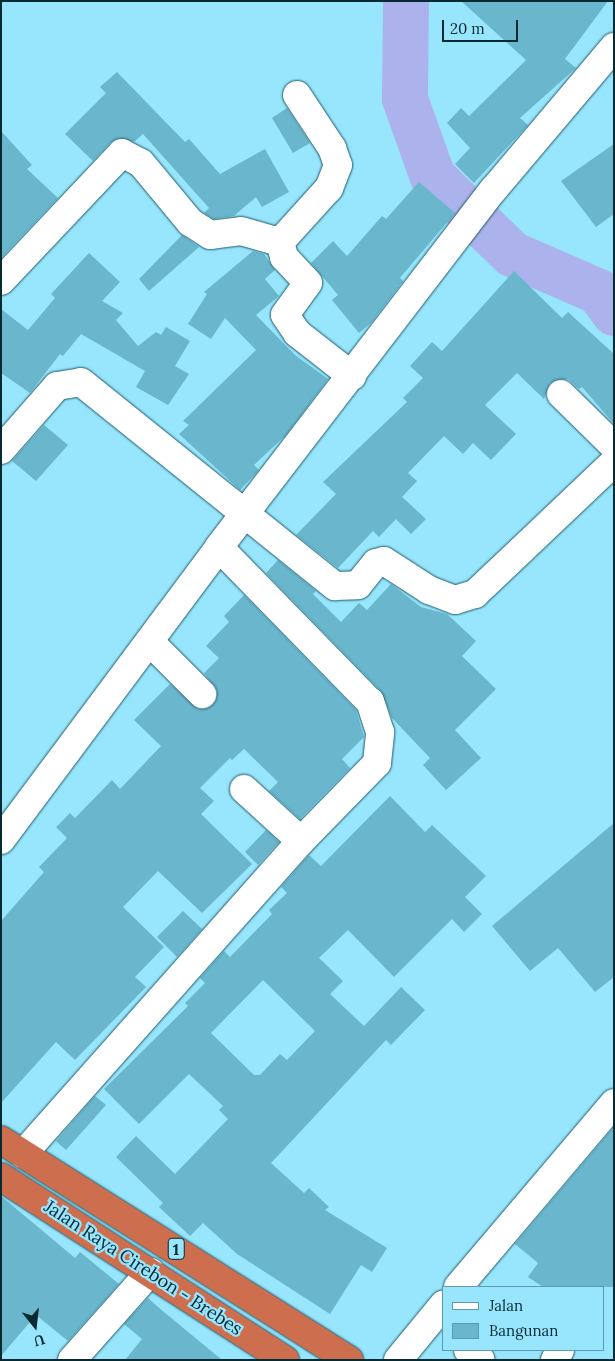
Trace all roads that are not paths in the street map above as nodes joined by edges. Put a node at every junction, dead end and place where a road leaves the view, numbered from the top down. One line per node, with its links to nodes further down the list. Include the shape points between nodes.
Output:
1 (614, 47): 5 (street, via 494,189)
2 (297, 95): 3 (street, via 332,148 338,165 329,188)
3 (280, 242): 4 (street, via 241,231 210,236 190,222 141,163 122,153); 5 (street, via 284,257 308,283 286,309 287,321)
4 (1, 280)
5 (352, 376): 10 (street)
6 (562, 394): 7 (street)
7 (614, 446)
8 (1, 450): 10 (street, via 57,386 81,382)
9 (614, 462): 10 (street, via 474,594 462,600 429,590 384,561 376,563 358,585 335,586)
10 (244, 515): 11 (street)
11 (219, 547): 12 (street); 16 (street, via 363,693 377,719 381,744 377,763)
12 (150, 642): 13 (street); 15 (street)
13 (202, 694)
14 (244, 789): 16 (street)
15 (3, 832)
16 (301, 841): 18 (street)
17 (614, 1103): 21 (street)
18 (12, 1147): 19 (highway); 26 (highway, Jalan Raya Cirebon - Brebes / 1)
19 (3, 1181): 20 (highway, Jalan Raya Cirebon - Brebes / 1)
20 (150, 1272): 24 (street); 25 (highway, Jalan Raya Cirebon - Brebes / 1)
21 (459, 1286)
22 (442, 1306): 27 (street)
23 (469, 1351): 28 (street)
24 (72, 1360)
25 (285, 1360)
26 (349, 1360)
27 (398, 1360)
28 (480, 1360)

